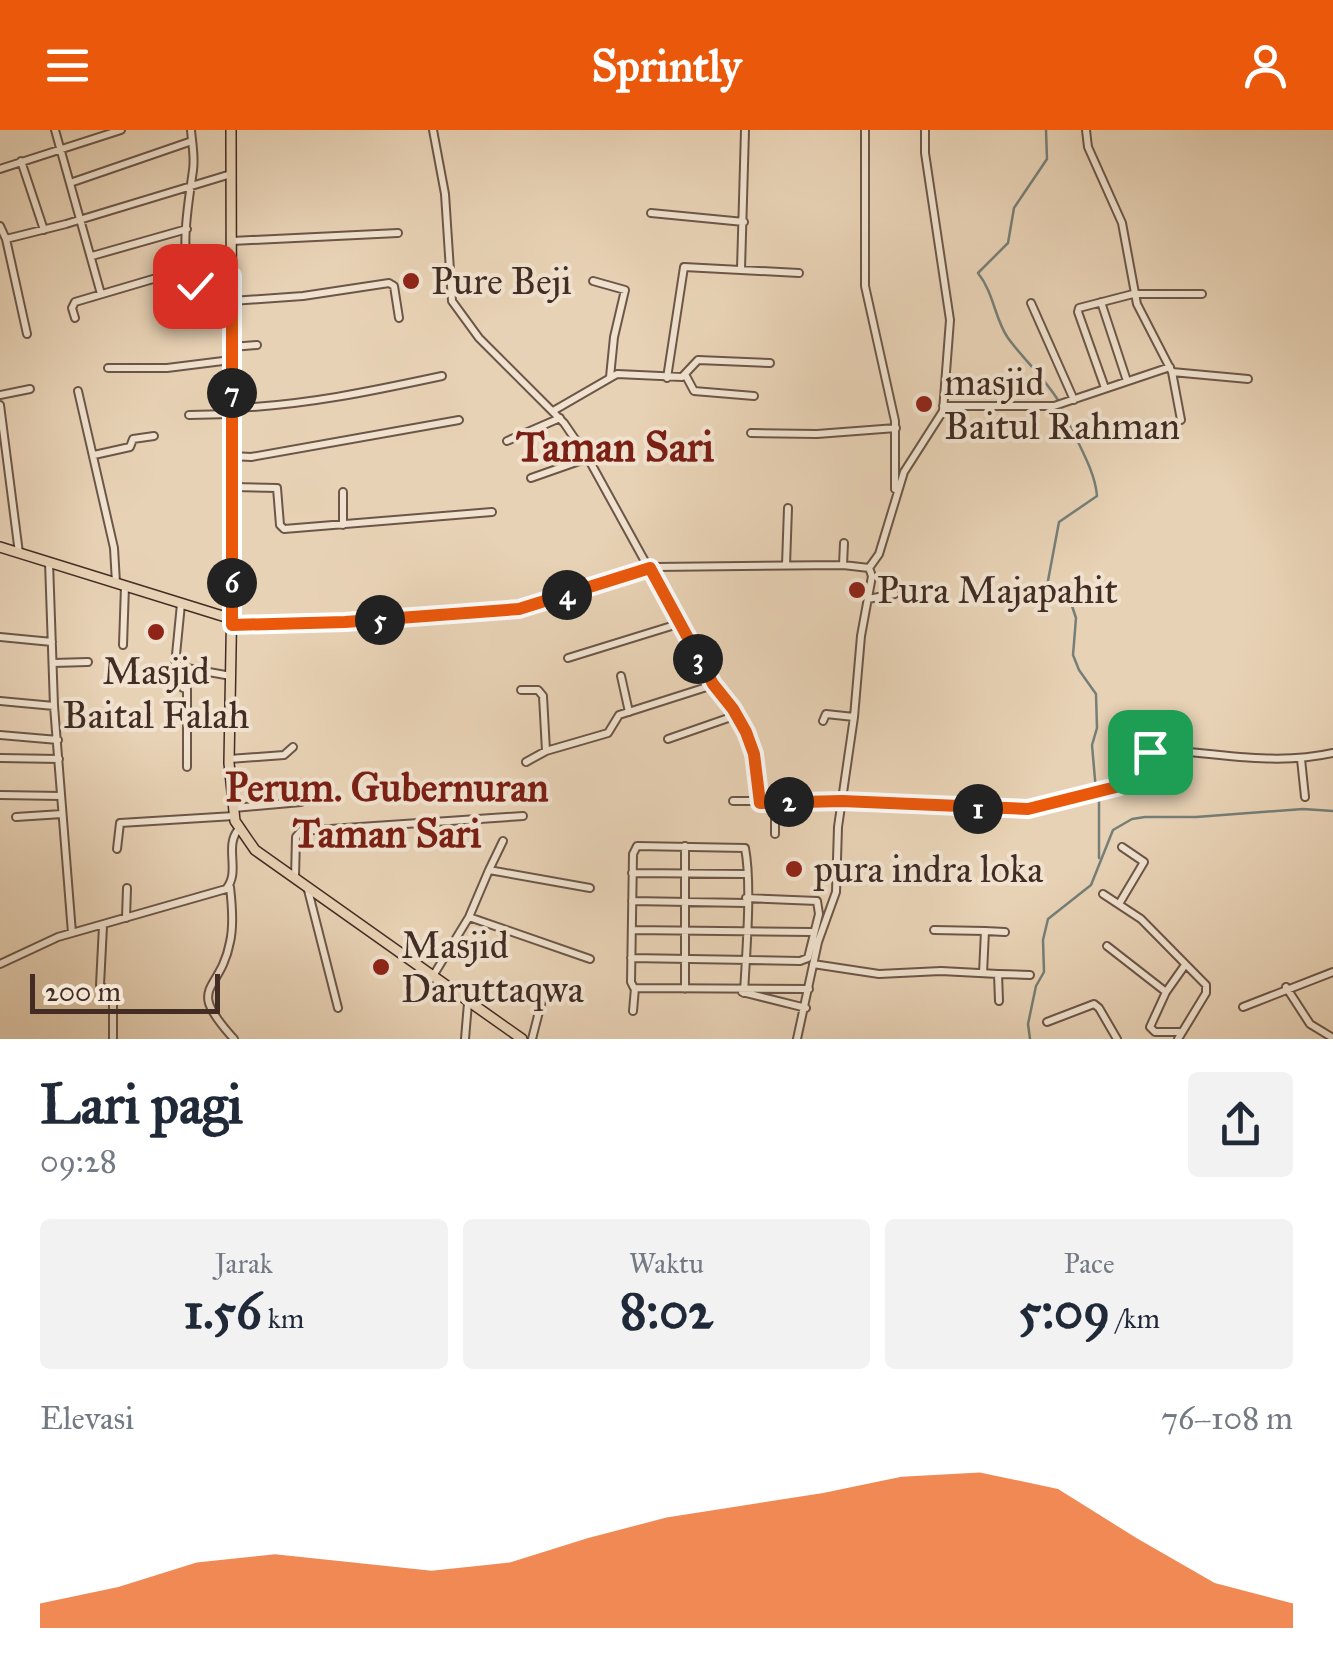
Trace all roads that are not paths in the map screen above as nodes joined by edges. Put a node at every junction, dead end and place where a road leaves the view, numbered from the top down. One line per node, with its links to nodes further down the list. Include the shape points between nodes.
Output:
1 (55, 130): 12 (street)
2 (121, 130): 10 (street)
3 (190, 130): 11 (street)
4 (231, 130): 15 (main road)
5 (433, 130): 62 (street, via 452,301 479,338)
6 (745, 130): 20 (street)
7 (865, 130): 67 (street, via 865,286)
8 (925, 130): 60 (street, via 950,320)
9 (1086, 130): 33 (street, via 1122,224)
10 (101, 133): 12 (street)
11 (192, 142): 16 (street); 17 (street)
12 (60, 148): 13 (street); 16 (street)
13 (21, 161): 14 (street); 22 (street)
14 (0, 169)
15 (232, 174): 17 (street); 25 (main road)
16 (70, 183): 19 (street)
17 (188, 186): 19 (street); 21 (street)
18 (651, 213): 20 (street)
19 (80, 220): 22 (street); 26 (street)
20 (744, 222): 28 (street)
21 (187, 229): 26 (street); 27 (street)
22 (44, 230): 23 (street)
23 (2, 233): 40 (street)
24 (398, 233): 25 (street)
25 (232, 241): 30 (main road)
26 (92, 256): 32 (street)
27 (187, 269): 30 (street, via 197,286); 32 (street)
28 (741, 269): 29 (street); 50 (street, via 682,268)
29 (799, 273)
30 (232, 276): 35 (main road)
31 (593, 282): 49 (street, via 626,290)
32 (102, 294): 38 (street, via 74,303)
33 (1134, 294): 34 (street); 36 (street); 46 (street)
34 (1202, 294)
35 (232, 301): 39 (street, via 389,283); 42 (main road)
36 (1101, 302): 52 (street); 53 (street, via 1078,312)
37 (1031, 303): 58 (street)
38 (76, 318)
39 (399, 318)
40 (26, 334)
41 (257, 346): 42 (street)
42 (232, 347): 43 (main road)
43 (232, 360): 45 (street); 61 (main road)
44 (770, 362): 48 (street, via 698,360)
45 (108, 368)
46 (1171, 369): 51 (street); 52 (street); 66 (street)
47 (442, 376): 61 (street)
48 (686, 376): 50 (street); 57 (street, via 692,390)
49 (610, 377): 50 (street); 62 (street)
50 (667, 378)
51 (1248, 378)
52 (1126, 382): 53 (street)
53 (1105, 388): 58 (street)
54 (30, 389): 56 (street)
55 (78, 391): 71 (street)
56 (0, 396)
57 (754, 396)
58 (1074, 400): 60 (street, via 1045,407)
59 (0, 405): 83 (street)
60 (944, 406): 77 (street)
61 (232, 411): 63 (street); 72 (main road)
62 (553, 411): 64 (street)
63 (189, 416)
64 (560, 418): 70 (street); 73 (street)
65 (459, 420): 72 (street)
66 (1181, 420)
67 (896, 428): 68 (street); 77 (street)
68 (751, 433)
69 (154, 436): 71 (street)
70 (507, 441)
71 (94, 455): 89 (street)
72 (232, 456): 75 (main road)
73 (588, 458): 74 (street); 87 (street)
74 (530, 478)
75 (232, 488): 80 (street, via 277,488 283,529); 93 (main road)
76 (342, 492): 80 (street)
77 (894, 495): 88 (street)
78 (788, 508): 86 (street)
79 (492, 512): 80 (street)
80 (343, 525)
81 (844, 543): 85 (street)
82 (0, 547): 83 (main road)
83 (19, 552): 84 (main road)
84 (49, 562): 89 (main road); 96 (street)
85 (843, 565): 86 (street); 88 (street)
86 (786, 566): 87 (street)
87 (650, 568): 93 (street, via 519,609 355,622); 94 (street)
88 (869, 568): 91 (street)
89 (121, 584): 92 (main road); 97 (street)
90 (895, 594): 91 (street)
91 (868, 600): 111 (street)
92 (180, 604): 93 (main road); 102 (street, via 175,665)
93 (232, 622): 103 (main road)
94 (678, 624): 98 (street); 105 (street)
95 (0, 637): 96 (street)
96 (52, 642): 100 (street)
97 (123, 645)
98 (568, 658)
99 (88, 662): 100 (street)
100 (53, 663): 108 (street)
101 (154, 670): 102 (street)
102 (181, 670): 103 (street); 124 (street)
103 (231, 676): 121 (main road)
104 (620, 676): 109 (street)
105 (713, 684): 109 (street); 110 (street)
106 (522, 690): 117 (street, via 543,696)
107 (0, 701): 108 (street)
108 (54, 706): 115 (street)
109 (629, 712): 117 (street, via 606,734)
110 (737, 715): 114 (street); 132 (street, via 754,754)
111 (854, 717): 112 (street, via 826,714); 129 (street)
112 (823, 721)
113 (0, 735): 115 (street)
114 (668, 739)
115 (58, 740): 120 (street)
116 (293, 746): 121 (street, via 284,756)
117 (546, 752): 123 (street)
118 (1333, 753): 122 (street)
119 (0, 758): 120 (street)
120 (59, 759): 126 (street)
121 (230, 759): 133 (main road)
122 (1301, 760): 127 (street); 129 (street, via 1157,748 1120,786 1018,810)
123 (526, 762)
124 (187, 767)
125 (0, 795): 126 (street)
126 (61, 796): 134 (street)
127 (1305, 797)
128 (733, 801): 132 (street)
129 (842, 801): 131 (street); 174 (street, via 836,892)
130 (301, 802): 133 (street)
131 (776, 802): 132 (street); 138 (street)
132 (760, 803)
133 (233, 812): 137 (main road); 142 (street, via 120,823)
134 (62, 814): 136 (street); 167 (street)
135 (523, 816): 147 (street, via 300,831)
136 (16, 817)
137 (238, 830): 147 (main road); 148 (street)
138 (776, 834)
139 (503, 841): 143 (street)
140 (686, 846): 144 (street, via 640,845 633,851); 145 (street); 146 (street, via 742,846)
141 (1122, 847): 156 (street, via 1144,862)
142 (117, 849)
143 (489, 870): 150 (street); 157 (street)
144 (632, 873): 145 (street); 154 (street)
145 (685, 874): 146 (street); 155 (street)
146 (747, 874): 153 (street)
147 (295, 879): 151 (main road)
148 (230, 885): 158 (street); 200 (street, via 230,942 208,1002)
149 (126, 888): 158 (street)
150 (590, 888)
151 (308, 890): 180 (main road); 193 (street)
152 (1103, 894): 156 (street)
153 (746, 900): 155 (street); 164 (street); 165 (street, via 814,900 819,910)
154 (632, 901): 155 (street); 160 (street)
155 (688, 902): 163 (street)
156 (1119, 904): 175 (street)
157 (469, 917): 169 (street); 180 (street)
158 (126, 918): 159 (street)
159 (103, 926): 167 (street); 199 (street, via 100,985 113,997)
160 (632, 930): 163 (street); 170 (street)
161 (934, 930): 162 (street)
162 (985, 931): 166 (street); 177 (street)
163 (685, 932): 164 (street); 171 (street)
164 (745, 932): 165 (street); 172 (street)
165 (812, 932): 172 (street, via 803,961)
166 (1005, 932)
167 (72, 933): 173 (street)
168 (1107, 946): 187 (street)
169 (590, 958)
170 (631, 958): 171 (street); 181 (street)
171 (684, 959): 172 (street); 185 (street)
172 (747, 960): 186 (street)
173 (0, 964)
174 (813, 964): 177 (street, via 869,974); 182 (street)
175 (1185, 965): 187 (street); 197 (street, via 1207,989)
176 (1333, 972): 183 (street)
177 (983, 973): 178 (street)
178 (999, 974): 179 (street); 190 (street)
179 (1030, 974)
180 (432, 977): 189 (main road)
181 (633, 986): 185 (street); 195 (street)
182 (810, 988): 184 (street); 194 (street)
183 (1286, 988): 192 (street); 198 (street, via 1310,1024)
184 (800, 989): 186 (street); 191 (street)
185 (685, 990): 186 (street)
186 (741, 990): 191 (street)
187 (1166, 992): 197 (street, via 1150,1028)
188 (542, 1000): 203 (street)
189 (468, 1002): 201 (street); 202 (main road)
190 (999, 1002)
191 (795, 1006): 194 (street)
192 (1242, 1007)
193 (338, 1008)
194 (806, 1008): 204 (street)
195 (633, 1011)
196 (1047, 1022): 205 (street, via 1095,1005)
197 (1179, 1036)
198 (1333, 1038)
199 (113, 1039)
200 (234, 1039)
201 (464, 1039)
202 (522, 1039)
203 (532, 1039)
204 (797, 1039)
205 (1118, 1039)

